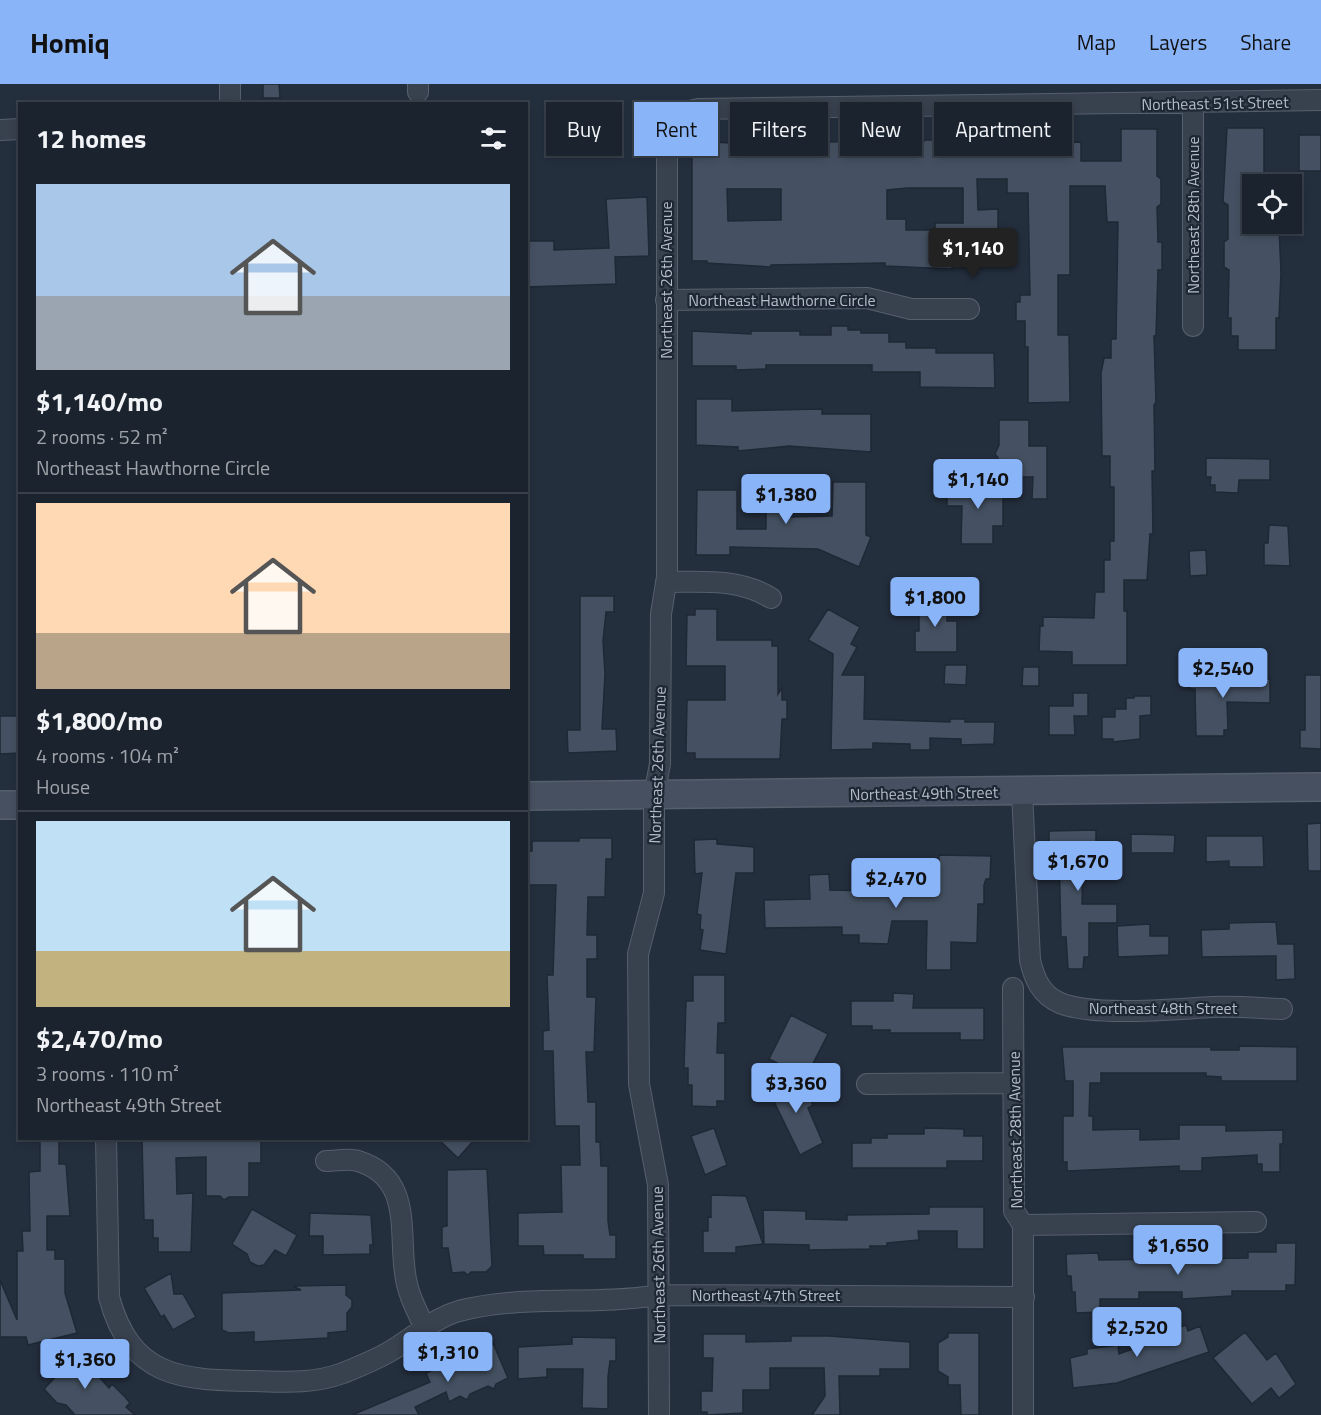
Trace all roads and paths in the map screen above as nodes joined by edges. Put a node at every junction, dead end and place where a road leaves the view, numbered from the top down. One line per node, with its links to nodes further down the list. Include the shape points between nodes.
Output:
1 (1321, 100): 2 (street, Northeast 51st Street)
2 (1193, 104): 3 (street, Northeast 51st Street); 9 (street, Northeast 28th Avenue)
3 (718, 109)
4 (18, 129): 5 (street)
5 (0, 130)
6 (667, 156): 7 (street, Northeast 26th Avenue)
7 (666, 300): 8 (street, Northeast Hawthorne Circle, via 867,297 911,309); 10 (street, Northeast 26th Avenue)
8 (969, 309)
9 (1193, 326)
10 (666, 582): 11 (street, via 733,583); 14 (street, Northeast 26th Avenue, via 661,614 660,764)
11 (771, 598)
12 (1321, 787): 13 (street, Northeast 49th Street)
13 (1022, 792): 14 (street, Northeast 49th Street); 19 (street, Northeast 48th Street, via 1030,960 1046,995 1060,1004 1081,1008)
14 (654, 795): 15 (street, Northeast 49th Street); 26 (street, Northeast 26th Avenue, via 654,893 638,954 639,1084 658,1185)
15 (528, 796)
16 (18, 804): 17 (street)
17 (0, 805)
18 (1013, 988): 20 (street, Northeast 28th Avenue)
19 (1282, 1009)
20 (1013, 1083): 21 (street); 25 (street, Northeast 28th Avenue, via 1014,1211)
21 (867, 1084)
22 (106, 1140): 28 (street, Northeast 47th Street, via 109,1297 116,1322 136,1352 167,1373 201,1380 311,1382 389,1352)
23 (326, 1161): 28 (street, via 357,1161 381,1172 394,1188 401,1210 406,1282)
24 (1256, 1222): 25 (street)
25 (1023, 1225): 27 (street, Northeast 28th Avenue)
26 (658, 1295): 27 (street, Northeast 47th Street); 28 (street, Northeast 47th Street, via 628,1300 500,1303 457,1312); 29 (street, Northeast 26th Avenue)
27 (1024, 1297): 30 (street, Northeast 28th Avenue)
28 (424, 1326)
29 (659, 1415)
30 (1023, 1415)

